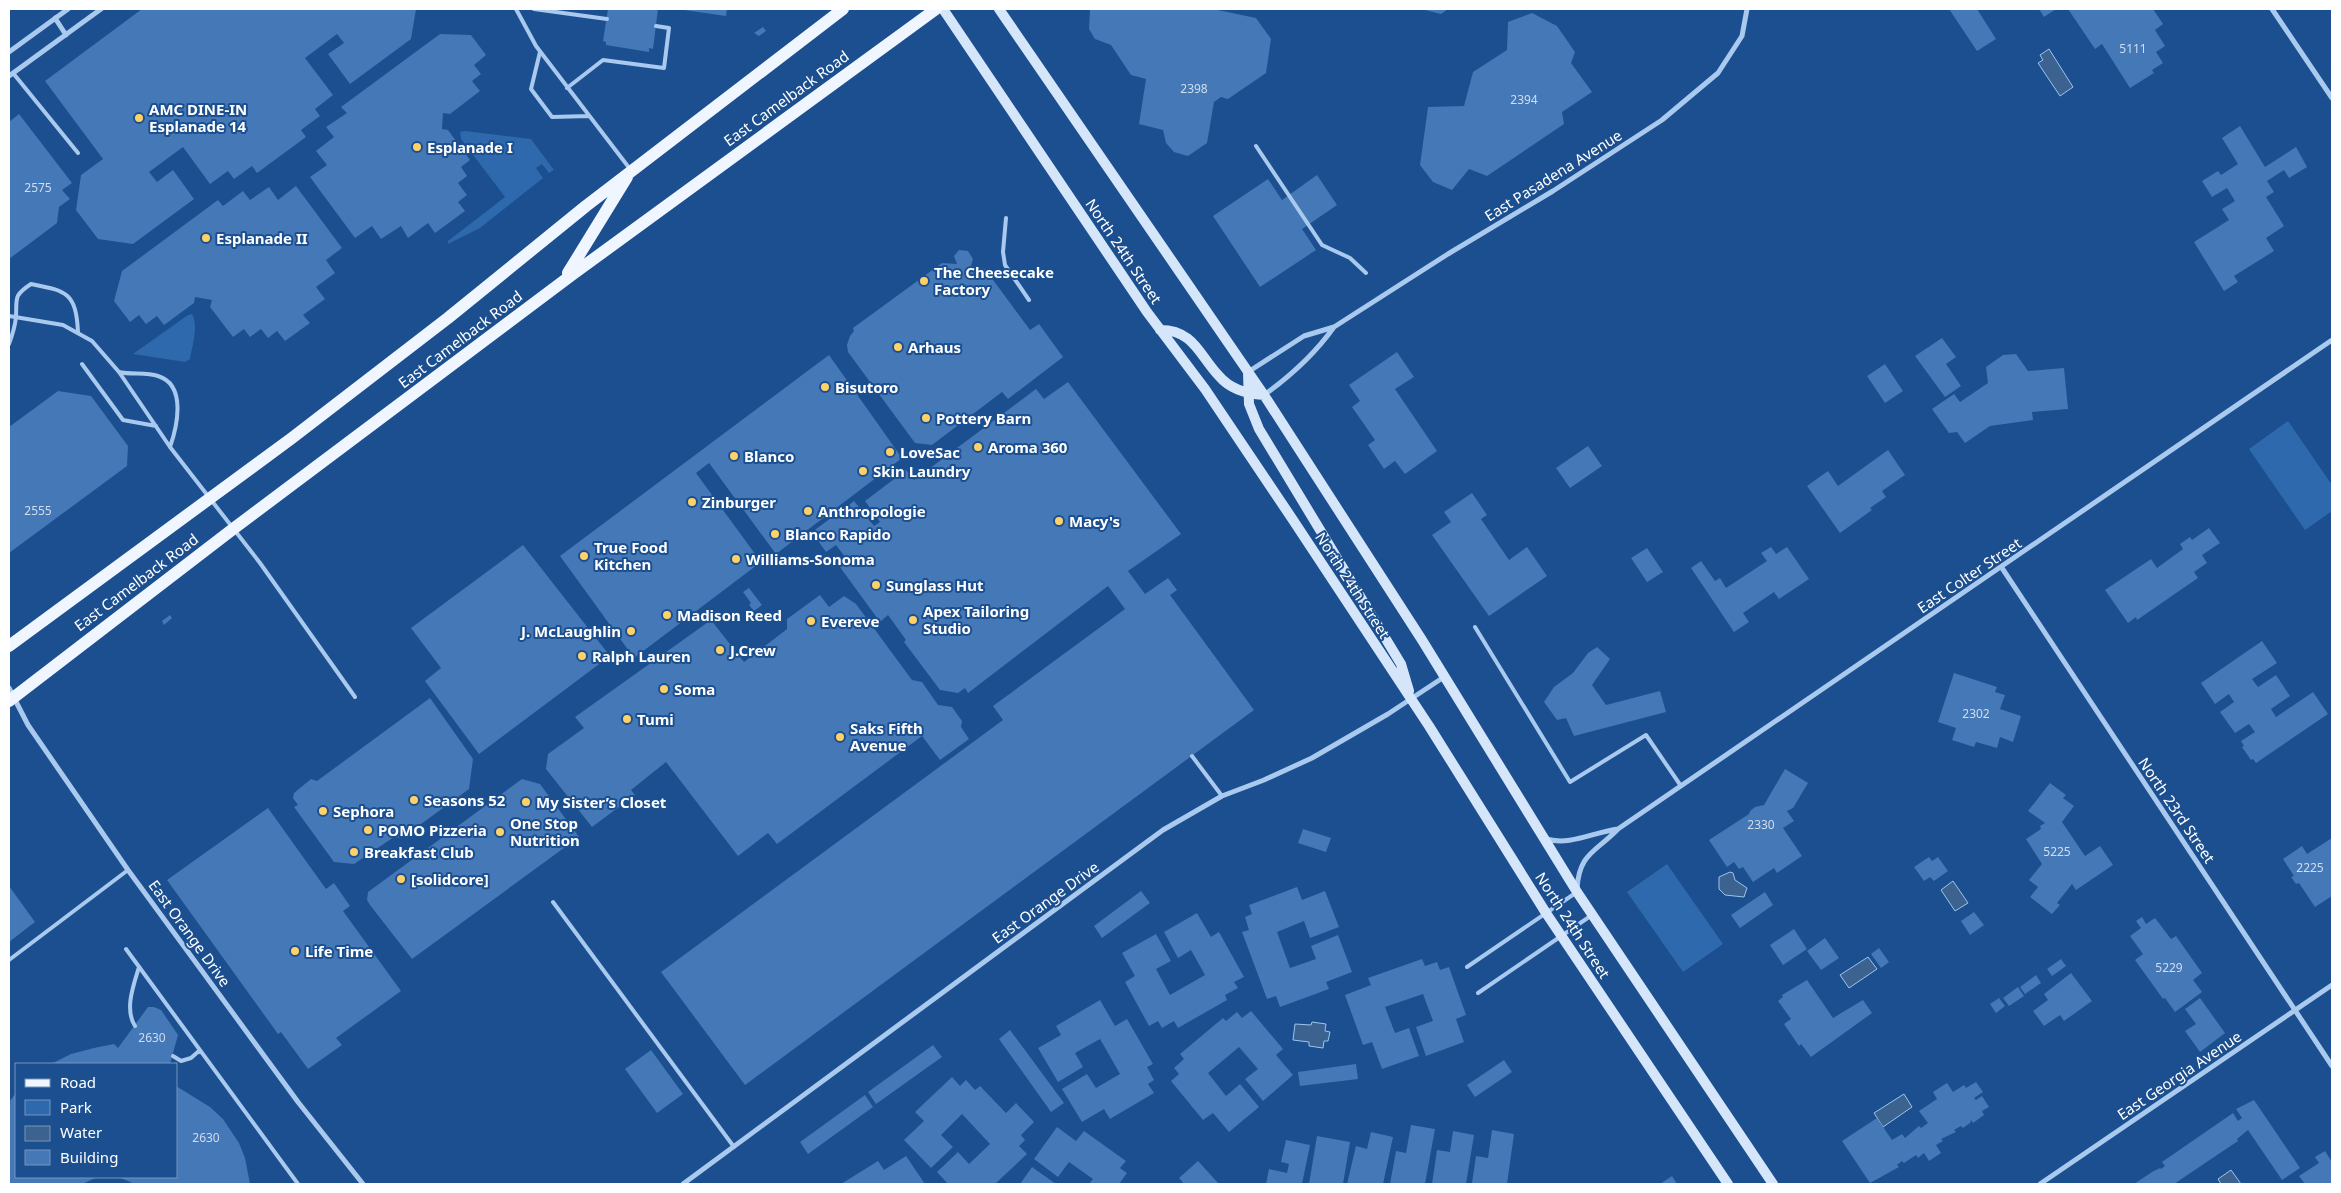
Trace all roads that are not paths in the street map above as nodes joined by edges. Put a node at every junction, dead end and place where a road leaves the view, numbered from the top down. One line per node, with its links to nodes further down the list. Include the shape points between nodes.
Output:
1 (68, 9): 11 (street)
2 (101, 9): 14 (street)
3 (516, 9): 16 (lane)
4 (534, 9): 12 (lane)
5 (843, 9): 23 (main road, East Camelback Road)
6 (936, 9): 26 (main road, East Camelback Road)
7 (942, 9): 31 (main road, North 24th Street)
8 (999, 9): 37 (main road, North 24th Street)
9 (1747, 9): 30 (street, East Pasadena Avenue, via 1742,36 1718,73 1662,120)
10 (2272, 9): 19 (street)
11 (55, 18): 14 (street); 15 (street)
12 (607, 19)
13 (656, 26): 18 (lane, via 669,28 664,68 603,60)
14 (66, 34): 17 (street)
15 (9, 52)
16 (540, 52): 18 (lane); 20 (lane, via 532,89 552,117)
17 (11, 75): 22 (lane)
18 (567, 88): 20 (lane)
19 (2332, 98)
20 (589, 116): 23 (lane)
21 (1256, 146): 25 (lane, via 1322,245 1350,258)
22 (78, 153)
23 (631, 171): 26 (main road); 42 (main road, East Camelback Road, via 448,318)
24 (1006, 218): 27 (lane, via 1005,265)
25 (1366, 273)
26 (564, 280): 43 (main road, East Camelback Road)
27 (1029, 300)
28 (9, 316): 29 (lane)
29 (16, 317): 32 (lane); 32 (lane, via 14,302 20,292 31,284 62,291 71,300 77,315); 34 (lane)
30 (1334, 327): 37 (street, East Pasadena Avenue, via 1304,336); 39 (street, East Pasadena Avenue, via 1296,372)
31 (1160, 330): 38 (main road, via 1172,330 1189,338 1220,377); 50 (main road, North 24th Street, via 1205,389)
32 (78, 332): 36 (lane, via 92,341)
33 (2332, 340): 44 (street, East Colter Street)
34 (9, 344)
35 (82, 364): 40 (lane, via 123,420)
36 (118, 372): 40 (lane); 41 (lane, via 158,376 168,382 177,398 178,414)
37 (1248, 372): 38 (main road); 39 (main road, North 24th Street)
38 (1247, 393): 39 (main road); 50 (main road, via 1253,416 1266,443 1401,664)
39 (1264, 395): 47 (main road, North 24th Street)
40 (156, 426): 41 (lane)
41 (170, 447): 42 (lane)
42 (210, 500): 43 (lane); 46 (main road, East Camelback Road)
43 (233, 528): 48 (main road, East Camelback Road); 49 (lane)
44 (2002, 568): 52 (street, East Colter Street); 68 (street, North 23rd Street)
45 (1474, 627): 52 (lane, via 1570,782 1646,735)
46 (9, 646)
47 (1444, 677): 50 (street, East Orange Drive); 55 (main road, North 24th Street)
48 (11, 695): 56 (street, East Orange Drive, via 28,725)
49 (356, 697)
50 (1411, 699): 53 (street, East Orange Drive, via 1312,758); 59 (main road, North 24th Street)
51 (1192, 756): 53 (lane)
52 (1681, 786): 54 (street, East Colter Street)
53 (1222, 796): 73 (street, East Orange Drive, via 1163,830)
54 (1618, 829): 55 (street, East Colter Street, via 1564,842); 57 (street, East Colter Street, via 1591,853 1578,870)
55 (1544, 838): 57 (main road, North 24th Street)
56 (128, 870): 63 (lane); 75 (street, East Orange Drive)
57 (1577, 892): 59 (lane); 60 (main road, North 24th Street)
58 (553, 902): 73 (lane)
59 (1546, 913): 61 (main road, North 24th Street); 65 (lane)
60 (1592, 914): 61 (lane); 78 (main road, North 24th Street)
61 (1561, 936): 67 (lane); 77 (main road, North 24th Street)
62 (126, 949): 64 (lane)
63 (9, 960)
64 (139, 967): 69 (lane, via 131,996 131,1019); 70 (lane)
65 (1467, 967)
66 (2332, 985): 68 (street, East Georgia Avenue)
67 (1478, 993)
68 (2295, 1011): 72 (street, North 23rd Street); 79 (street, East Georgia Avenue)
69 (135, 1026)
70 (200, 1050): 71 (lane, via 181,1061); 74 (lane)
71 (173, 1056)
72 (2332, 1066)
73 (734, 1147): 76 (street, East Orange Drive)
74 (298, 1184)
75 (363, 1184)
76 (683, 1184)
77 (1728, 1184)
78 (1773, 1184)
79 (2040, 1184)

